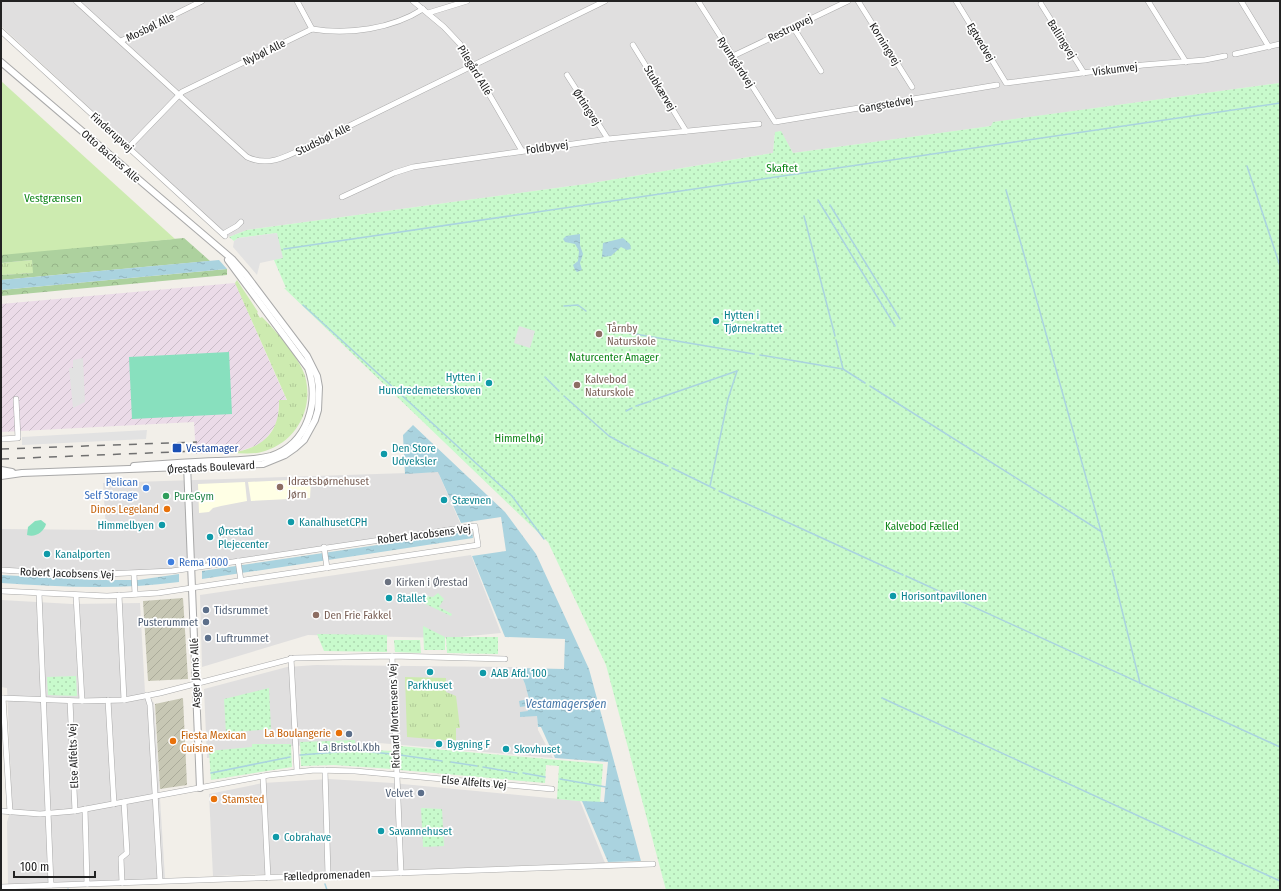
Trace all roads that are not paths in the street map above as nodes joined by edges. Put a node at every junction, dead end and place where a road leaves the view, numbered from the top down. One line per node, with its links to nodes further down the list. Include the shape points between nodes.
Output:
1 (76, 1): 19 (street, Studsbøl Alle)
2 (202, 1): 19 (street, Mosbøl Alle)
3 (297, 1): 17 (street)
4 (413, 1): 14 (street, Pilegård Allé)
5 (467, 1): 15 (street)
6 (605, 1): 28 (street, Studsbøl Alle)
7 (698, 1): 24 (street, Ryumgårdvej)
8 (848, 1): 16 (street, Restrupvej)
9 (858, 1): 34 (street, Korningvej)
10 (956, 1): 32 (street, Egtvedvej)
11 (1148, 1): 27 (street)
12 (1241, 1): 22 (street)
13 (1041, 4): 30 (street, Ballingvej)
14 (423, 9): 15 (street, Pilegård Allé); 17 (street, via 400,20 365,29 328,32)
15 (428, 13): 28 (street, Pilegård Allé, via 460,44)
16 (793, 27): 24 (street, Restrupvej); 29 (street)
17 (312, 29): 35 (street, Nybøl Alle)
18 (1, 31): 40 (street, Finderupvej)
19 (121, 42): 35 (street, Studsbøl Alle)
20 (1280, 44): 22 (street)
21 (633, 45): 38 (street, Stubkærvej)
22 (1269, 47): 23 (street)
23 (1235, 54)
24 (733, 56): 36 (street, Ryumgårdvej)
25 (1225, 56): 27 (street, Viskumvej)
26 (1, 62): 44 (street, Otto Baches Alle, via 239,265)
27 (1186, 62): 30 (street, Viskumvej)
28 (474, 66): 35 (street, Studsbøl Alle, via 306,148 279,160 266,162 257,162 247,157); 41 (street, Pilegård Allé)
29 (821, 71)
30 (1084, 73): 32 (street, Viskumvej)
31 (567, 75): 39 (street, Ørtingvej)
32 (1006, 83)
33 (997, 85): 36 (street, Gangstedvej)
34 (912, 87)
35 (179, 95): 40 (street, Nybøl Alle)
36 (775, 122)
37 (759, 124): 38 (street, Foldbyvej)
38 (686, 131): 39 (street, Foldbyvej)
39 (608, 139): 41 (street, Foldbyvej)
40 (129, 147): 43 (street, Finderupvej, via 224,235)
41 (522, 151): 42 (street, Foldbyvej, via 413,168 394,173)
42 (342, 197)
43 (241, 222)
44 (243, 275): 47 (street, Ørestads Boulevard, via 313,366 319,392 318,410 304,440 275,461 251,466)
45 (16, 399): 46 (street, via 18,438)
46 (1, 439)
47 (187, 465): 49 (street, Ørestads Boulevard); 54 (street, Asger Jorns Allé)
48 (1, 470): 49 (street, Ørestads Boulevard)
49 (22, 473): 50 (street, Ørestads Boulevard)
50 (1, 476)
51 (324, 549): 52 (street, Robert Jacobsens Vej); 53 (street); 53 (street, Robert Jacobsens Vej, via 475,526 478,545)
52 (238, 560): 54 (street, Robert Jacobsens Vej); 57 (street)
53 (327, 565): 57 (street, Robert Jacobsens Vej)
54 (191, 568): 56 (street, Robert Jacobsens Vej); 58 (street, Asger Jorns Allé)
55 (1, 570): 56 (street, Robert Jacobsens Vej)
56 (134, 576): 61 (street)
57 (241, 581): 58 (street, Robert Jacobsens Vej)
58 (191, 588): 61 (street, Robert Jacobsens Vej); 67 (street, Asger Jorns Allé)
59 (1, 591): 60 (street, Robert Jacobsens Vej)
60 (39, 594): 63 (street, Robert Jacobsens Vej); 70 (street, Robert Jacobsens Vej)
61 (135, 594): 62 (street, Robert Jacobsens Vej)
62 (118, 595): 63 (street, Robert Jacobsens Vej); 72 (street, Robert Jacobsens Vej)
63 (76, 596): 74 (street)
64 (392, 656): 65 (street, Richard Mortensens Vej); 66 (street, Richard Mortensens Vej); 77 (street, Richard Mortensens Vej)
65 (291, 658): 67 (street, Richard Mortensens Vej); 76 (street)
66 (505, 659)
67 (195, 684): 68 (street, Richard Mortensens Vej); 79 (street, Asger Jorns Allé)
68 (147, 696): 72 (street, Richard Mortensens Vej); 81 (street, via 150,705)
69 (2, 698): 70 (street, Richard Mortensens Vej); 87 (street)
70 (44, 700): 73 (street, Richard Mortensens Vej); 88 (street)
71 (108, 700): 72 (street, Richard Mortensens Vej); 74 (street, Richard Mortensens Vej); 83 (street)
72 (124, 700)
73 (70, 701): 74 (street, Richard Mortensens Vej); 86 (street, Else Alfelts Vej)
74 (82, 701)
75 (325, 770): 76 (street, Else Alfelts Vej); 77 (street, Else Alfelts Vej); 91 (street)
76 (297, 772): 78 (street, Else Alfelts Vej)
77 (397, 775): 80 (street, Else Alfelts Vej); 90 (street)
78 (263, 776): 79 (street, Else Alfelts Vej); 92 (street)
79 (200, 788): 81 (street, Else Alfelts Vej)
80 (552, 789)
81 (155, 796): 82 (street, Else Alfelts Vej); 93 (street)
82 (124, 802): 83 (street, Else Alfelts Vej); 94 (street, via 127,853 121,858)
83 (114, 804): 84 (street, Else Alfelts Vej)
84 (85, 809): 86 (street, Else Alfelts Vej); 95 (street)
85 (1, 811): 87 (street, Else Alfelts Vej)
86 (75, 811): 88 (street, Else Alfelts Vej)
87 (10, 812): 88 (street, Else Alfelts Vej)
88 (49, 813): 96 (street)
89 (653, 864): 90 (street, Fælledpromenaden)
90 (401, 873): 91 (street, Fælledpromenaden)
91 (328, 875): 92 (street, Fælledpromenaden)
92 (268, 878): 93 (street, Fælledpromenaden)
93 (160, 881): 94 (street, Fælledpromenaden)
94 (122, 882): 95 (street, Fælledpromenaden)
95 (88, 884): 96 (street, Fælledpromenaden)
96 (51, 885): 97 (street, Fælledpromenaden)
97 (1, 887)

